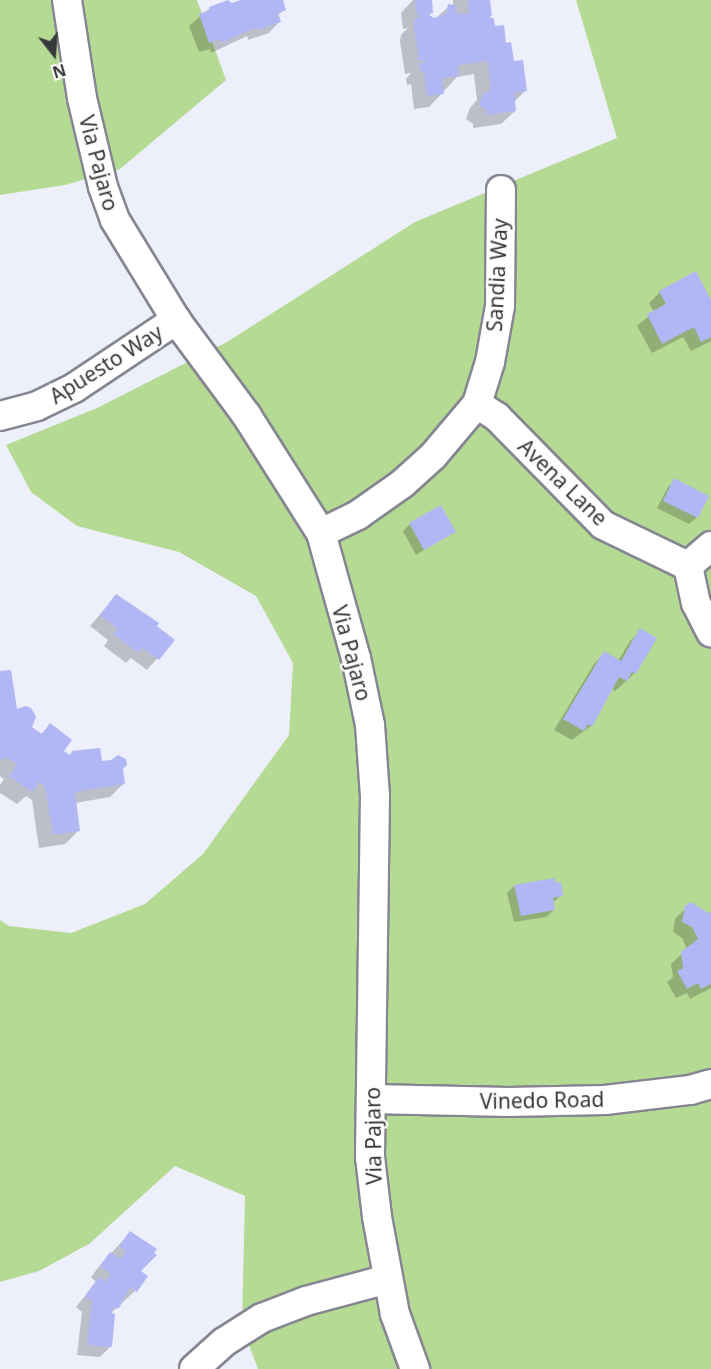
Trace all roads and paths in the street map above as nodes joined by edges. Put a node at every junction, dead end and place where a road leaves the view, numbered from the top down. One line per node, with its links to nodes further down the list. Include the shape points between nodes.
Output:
1 (67, 0): 3 (street, Via Pajaro, via 82,98 103,187 115,220)
2 (501, 190): 4 (street, Sandia Way, via 500,306 490,362)
3 (176, 320): 5 (street, Apuesto Way, via 74,388 37,406); 6 (street, Via Pajaro, via 247,416)
4 (477, 404): 6 (street, Sandia Way, via 433,456 402,484 358,515); 8 (street, Avena Lane, via 497,417 603,525)
5 (0, 416)
6 (321, 533): 11 (street, Via Pajaro, via 356,658 370,726 375,796)
7 (711, 546): 8 (street)
8 (688, 566): 9 (street, via 696,603)
9 (711, 632)
10 (711, 1084): 11 (street, Vinedo Road, via 605,1100)
11 (371, 1099): 12 (street, Via Pajaro, via 370,1157)
12 (388, 1280): 13 (street, via 270,1314 225,1342); 14 (street, Via Pajaro, via 395,1314)
13 (194, 1369)
14 (415, 1369)

